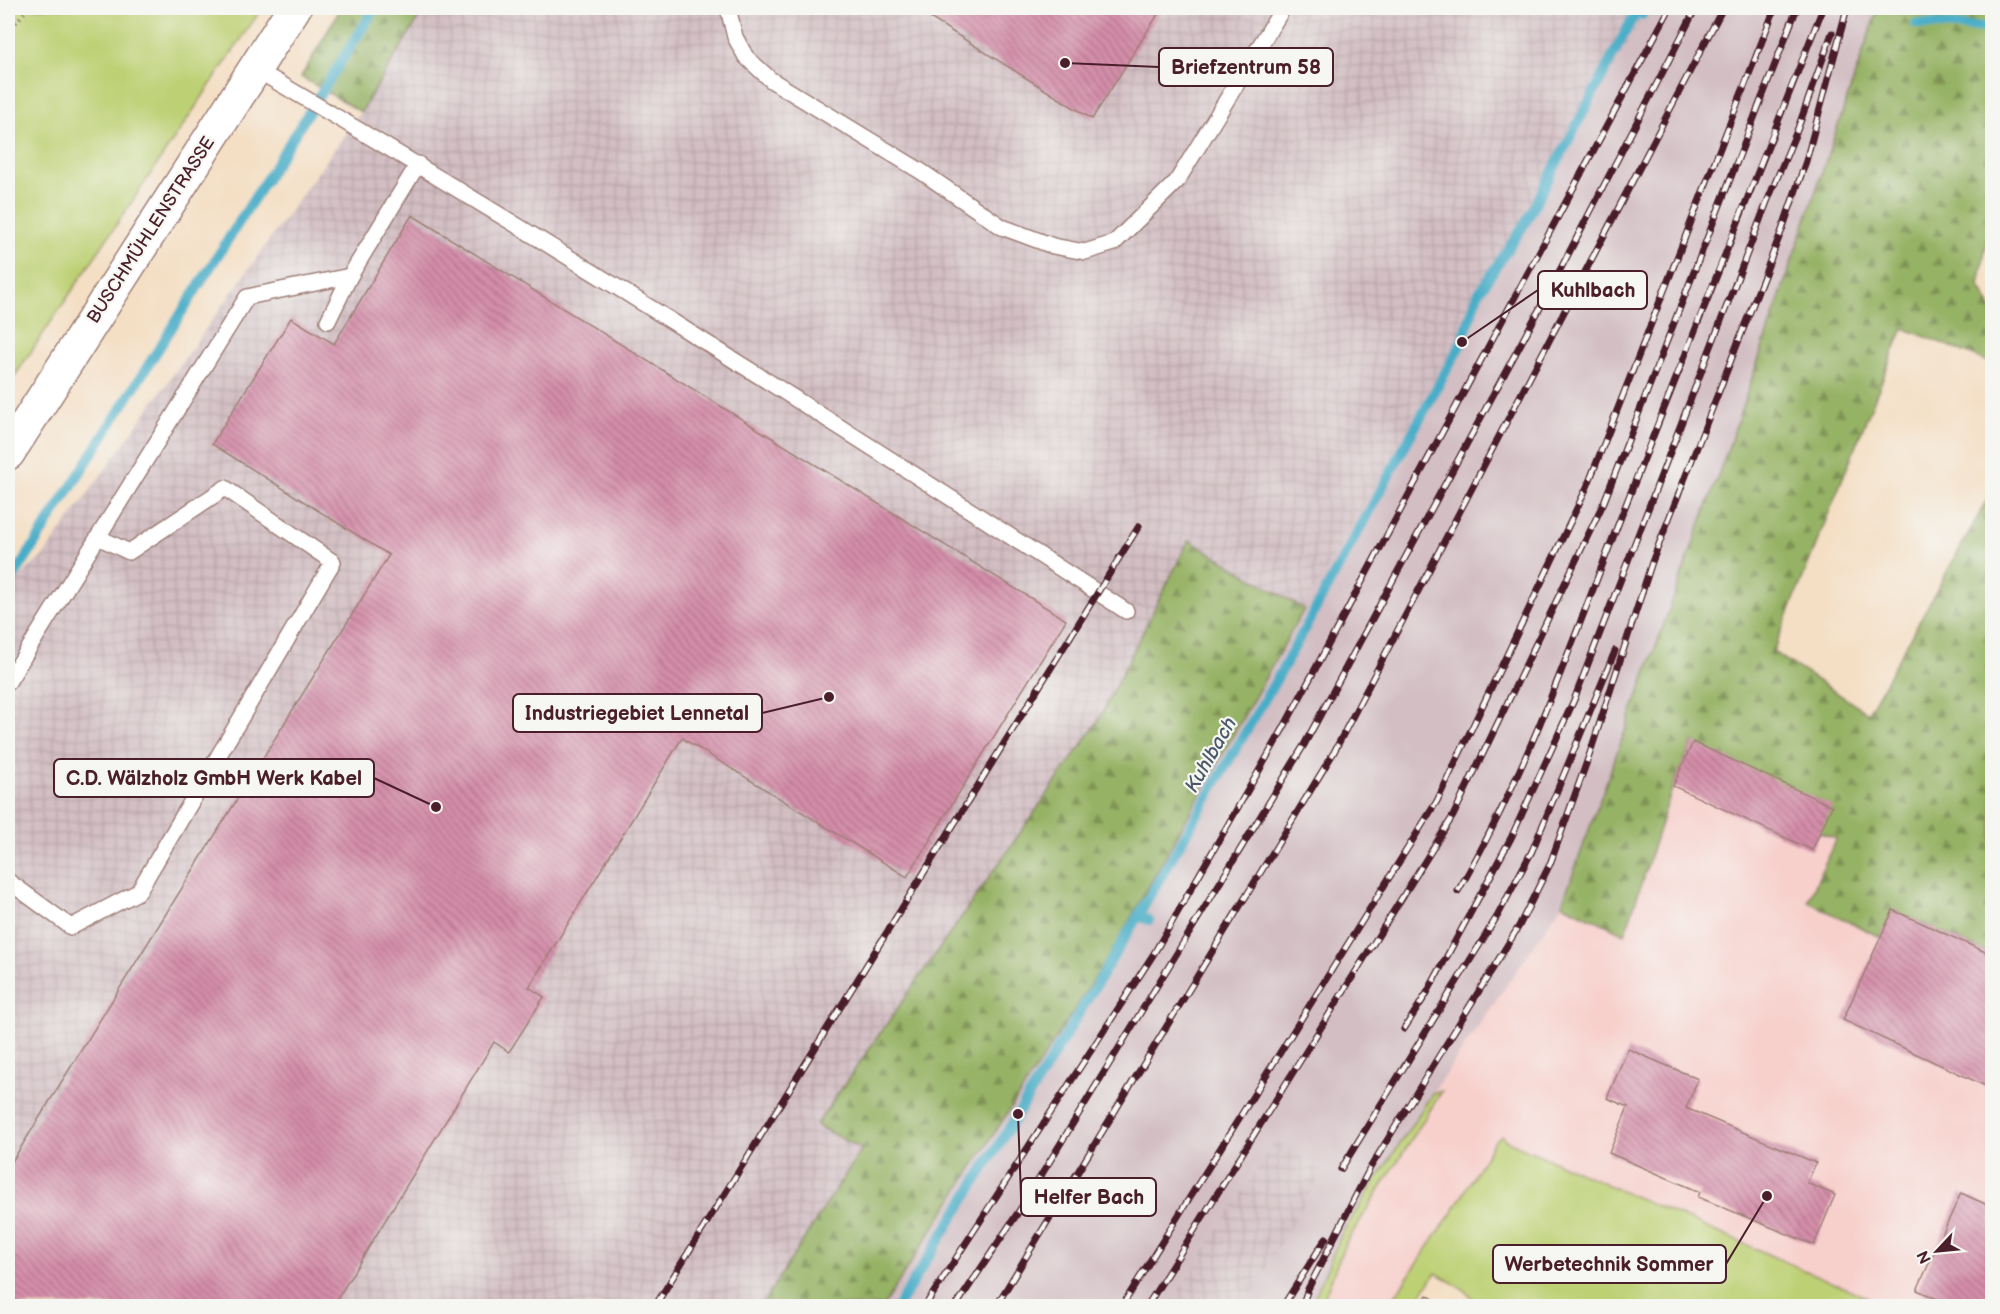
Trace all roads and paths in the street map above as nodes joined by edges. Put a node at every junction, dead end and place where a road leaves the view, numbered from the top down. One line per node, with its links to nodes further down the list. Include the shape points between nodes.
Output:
1 (28, 8): 5 (path)
2 (294, 8): 6 (street, BUSCHMÜHLENSTRASSE)
3 (728, 8): 4 (lane, via 735,37 746,57 771,80 922,172 1002,227 1053,246 1085,252 1114,243 1177,181)
4 (1283, 8)
5 (8, 32)
6 (255, 69): 7 (lane); 10 (street, BUSCHMÜHLENSTRASSE)
7 (418, 164): 8 (lane); 12 (lane)
8 (351, 276): 9 (lane); 11 (lane, via 247,297)
9 (328, 321)
10 (8, 453)
11 (98, 537): 13 (lane); 14 (lane, via 129,552 225,488 333,562 138,892 71,927)
12 (1126, 611)
13 (8, 682)
14 (8, 881)

